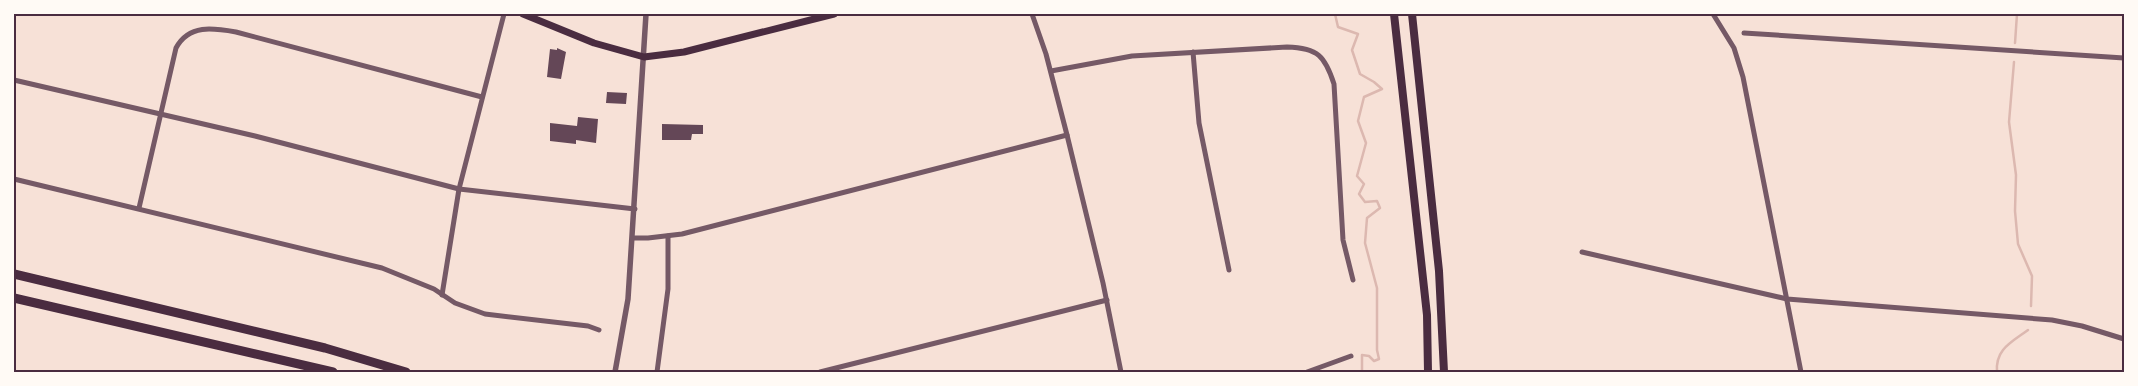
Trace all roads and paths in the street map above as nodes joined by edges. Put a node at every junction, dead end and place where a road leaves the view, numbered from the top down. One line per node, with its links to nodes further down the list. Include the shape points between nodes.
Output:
1 (504, 14): 15 (street)
2 (523, 14): 11 (main road, via 594,43)
3 (646, 14): 11 (street)
4 (834, 14): 11 (main road, via 684,52)
5 (1032, 14): 13 (street)
6 (1394, 14): 42 (main road, via 1427,315)
7 (1412, 14): 43 (main road, via 1440,271)
8 (1713, 14): 30 (street, via 1734,48 1743,77)
9 (1744, 33): 12 (street)
10 (1192, 52): 13 (street, via 1119,57); 25 (street, via 1199,123); 27 (street, via 1301,47 1319,54 1334,84 1343,240)
11 (644, 56): 21 (street)
12 (2124, 58)
13 (1051, 71): 17 (street)
14 (14, 80): 16 (street)
15 (482, 96): 16 (street, via 236,32 202,29 185,36 176,48); 19 (street)
16 (159, 114): 19 (street); 20 (street)
17 (1067, 135): 22 (street); 31 (street)
18 (14, 179): 20 (street)
19 (459, 189): 21 (street); 28 (street)
20 (139, 208): 28 (street, via 382,268)
21 (635, 209): 23 (street)
22 (668, 236): 23 (street); 38 (street, via 668,289)
23 (634, 238): 37 (street, via 628,299)
24 (1582, 252): 30 (street)
25 (1229, 270)
26 (14, 274): 36 (highway, via 325,348)
27 (1353, 280)
28 (442, 295): 32 (street, via 485,314)
29 (14, 298): 35 (highway)
30 (1787, 299): 33 (street, via 2052,320); 44 (street)
31 (1107, 300): 39 (street); 40 (street)
32 (600, 330)
33 (2124, 339)
34 (1351, 356): 41 (street)
35 (333, 372)
36 (406, 372)
37 (615, 372)
38 (657, 372)
39 (820, 372)
40 (1121, 372)
41 (1307, 372)
42 (1428, 372)
43 (1444, 372)
44 (1802, 372)

